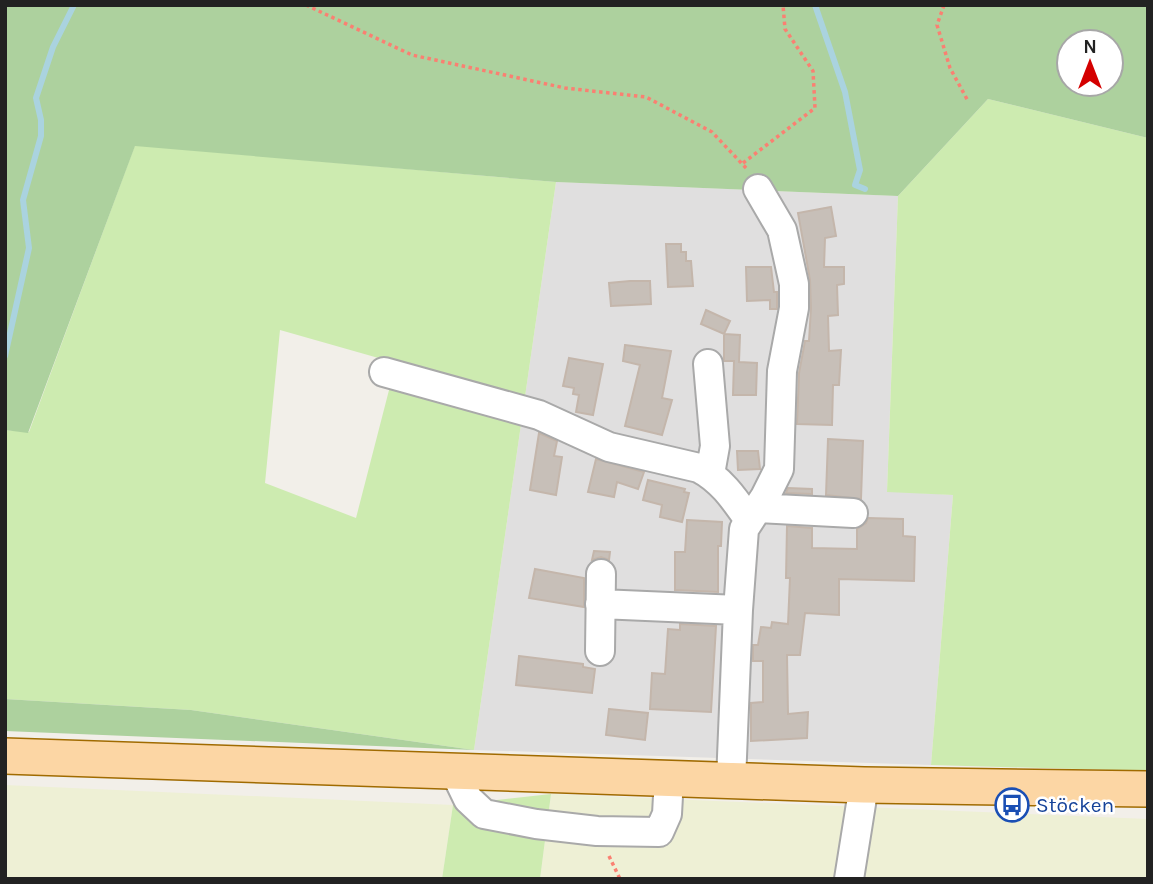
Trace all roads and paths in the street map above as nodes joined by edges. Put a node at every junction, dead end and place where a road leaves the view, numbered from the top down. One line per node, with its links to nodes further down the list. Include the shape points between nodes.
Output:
1 (306, 5): 5 (path, via 412,55 565,88 646,97 712,132)
2 (783, 5): 5 (path, via 785,29 813,72 814,108)
3 (944, 5): 4 (path, via 937,24 950,68)
4 (968, 101)
5 (743, 163): 6 (path)
6 (758, 189): 11 (street, via 782,230 794,284 794,308 782,371 779,468)
7 (708, 364): 9 (street, via 715,446)
8 (384, 372): 9 (street, via 539,415 609,447)
9 (710, 474): 11 (street)
10 (853, 513): 11 (street)
11 (753, 514): 14 (street, via 744,529)
12 (601, 574): 13 (street)
13 (600, 604): 14 (street); 15 (street)
14 (738, 610): 19 (street)
15 (600, 651)
16 (5, 756): 17 (main road)
17 (454, 770): 18 (main road); 18 (street, via 468,799 484,814 597,831 659,832 667,814)
18 (669, 778): 19 (main road)
19 (731, 781): 20 (main road)
20 (864, 785): 21 (main road); 22 (street)
21 (1148, 789)
22 (849, 879)

